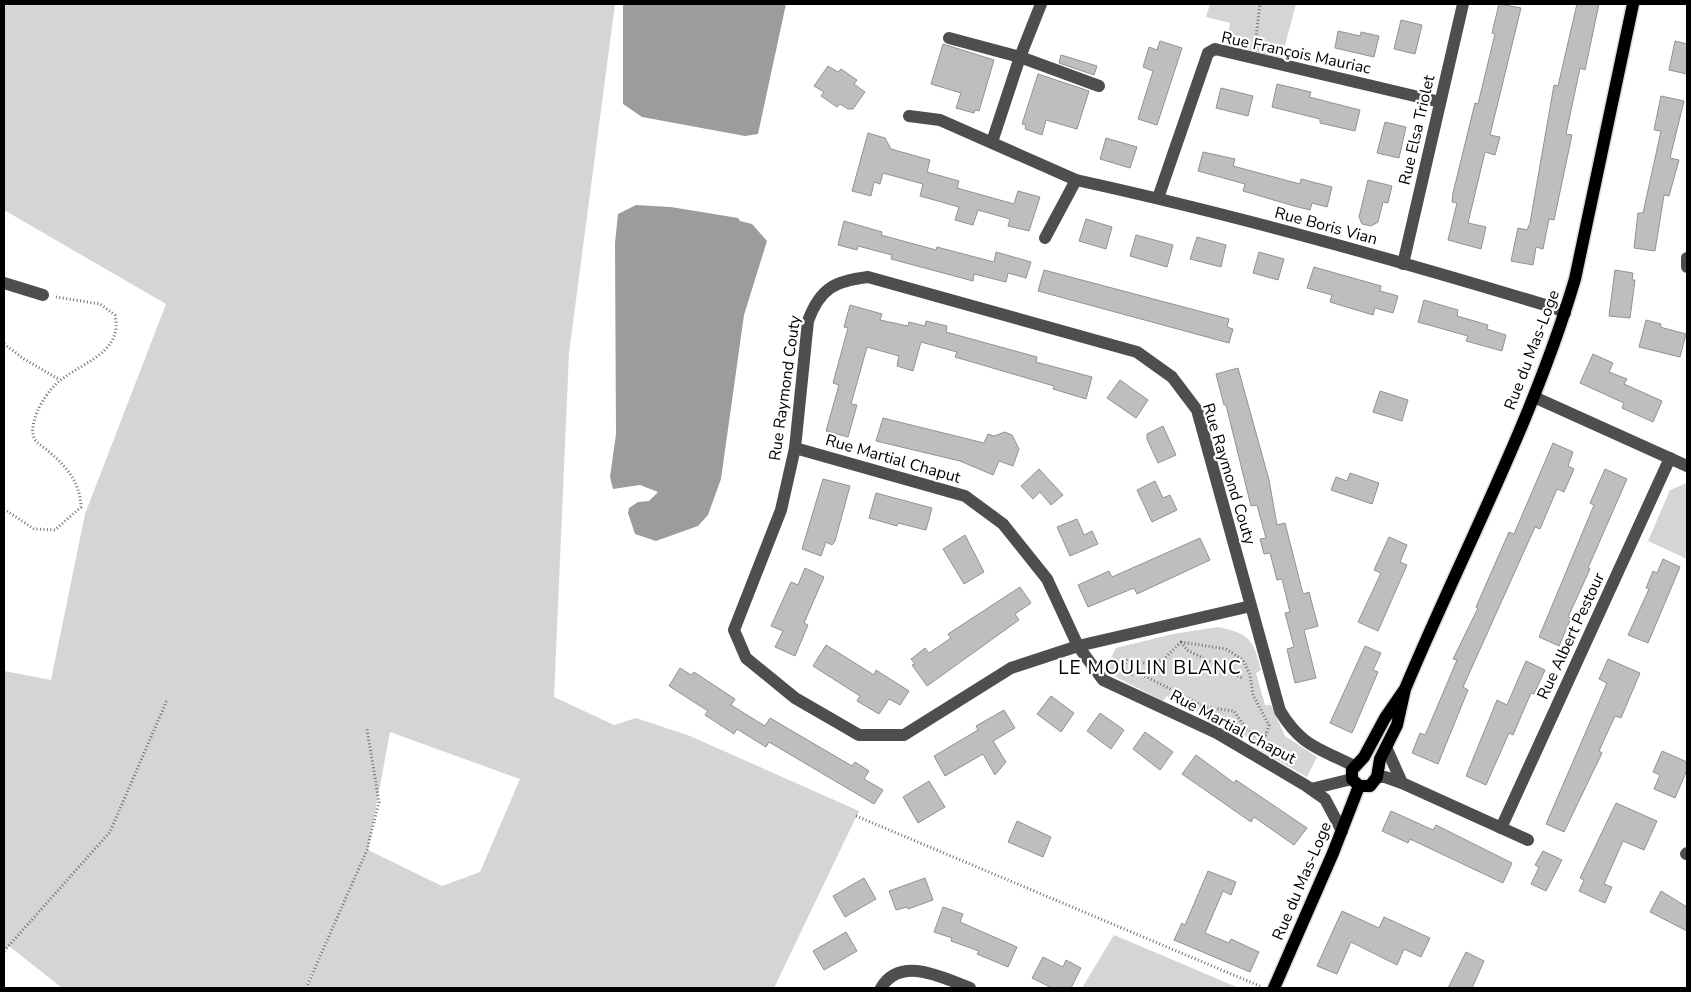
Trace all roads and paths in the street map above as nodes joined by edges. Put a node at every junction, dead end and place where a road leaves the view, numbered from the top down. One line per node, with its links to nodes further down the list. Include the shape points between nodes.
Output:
1 (1041, 4): 6 (street)
2 (1260, 4): 7 (path)
3 (1463, 4): 9 (street, Rue Elsa Triolet)
4 (1633, 4): 20 (main road, Rue du Mas-Loge)
5 (949, 38): 6 (street)
6 (1020, 57): 8 (street); 11 (street)
7 (1254, 58): 9 (street, Rue François Mauriac); 13 (street, Rue François Mauriac, via 1215,49 1208,53)
8 (1099, 86)
9 (1440, 102): 16 (street, Rue Elsa Triolet)
10 (909, 116): 11 (street, Rue Boris Vian, via 940,120)
11 (992, 142): 12 (street, Rue Boris Vian)
12 (1076, 180): 13 (street, Rue Boris Vian); 14 (street)
13 (1158, 198): 16 (street, Rue Boris Vian)
14 (1045, 238)
15 (1687, 258): 17 (street)
16 (1403, 264): 20 (street, Rue Boris Vian)
17 (1687, 267)
18 (4, 283): 19 (street)
19 (43, 294): 22 (path, via 100,304 116,314 118,326 113,343)
20 (1565, 313): 23 (main road, Rue du Mas-Loge)
21 (4, 344): 22 (path)
22 (60, 380): 27 (path, via 38,410 32,427 35,440 74,476 81,494 81,507 55,530 34,529)
23 (1534, 397): 25 (street); 33 (main road, Rue du Mas-Loge)
24 (795, 448): 28 (street, Rue Raymond Couty, via 808,321 813,306 826,291 845,280 868,277 1137,352 1172,377 1196,410); 31 (street, Rue Martial Chaput, via 965,496 1003,524 1048,580); 31 (street, Rue Raymond Couty, via 781,510 734,630 746,658 794,698 859,736 904,735 1011,668)
25 (1670, 458): 26 (street); 42 (street, Rue Albert Pestour)
26 (1687, 466)
27 (4, 510)
28 (1251, 606): 29 (street, Rue Raymond Couty); 37 (street, Rue Raymond Couty, via 1280,711 1290,728 1301,740)
29 (1171, 624): 30 (path); 31 (street, Rue Raymond Couty)
30 (1181, 642): 30 (path, via 1226,649 1243,660 1250,675 1253,695 1269,724 1266,734 1256,736 1246,729 1234,711 1205,707 1141,674 1129,675 1123,668 1128,659 1152,665 1166,658); 32 (path, via 1186,650)
31 (1078, 646): 40 (street, Rue Martial Chaput, via 1103,680 1217,733)
32 (1242, 678)
33 (1405, 689): 36 (main road, Rue du Mas-Loge, via 1397,725); 37 (main road, Rue du Mas-Loge, via 1385,718)
34 (167, 700): 45 (path, via 110,832)
35 (367, 729): 46 (path, via 379,802 368,850)
36 (1386, 747): 38 (main road, Rue du Mas-Loge); 39 (street)
37 (1356, 773): 38 (main road, via 1368,762); 38 (main road, via 1370,786); 40 (street); 43 (main road, Rue du Mas-Loge)
38 (1377, 774): 39 (street)
39 (1402, 783): 42 (street)
40 (1311, 789): 43 (street, Rue Martial Chaput, via 1325,799)
41 (856, 816): 49 (path)
42 (1501, 828): 44 (street)
43 (1342, 831): 50 (main road, Rue du Mas-Loge)
44 (1528, 840)
45 (4, 951)
46 (306, 988)
47 (881, 988): 48 (street, via 886,980 906,970 930,974)
48 (970, 988)
49 (1265, 988)
50 (1274, 988)

